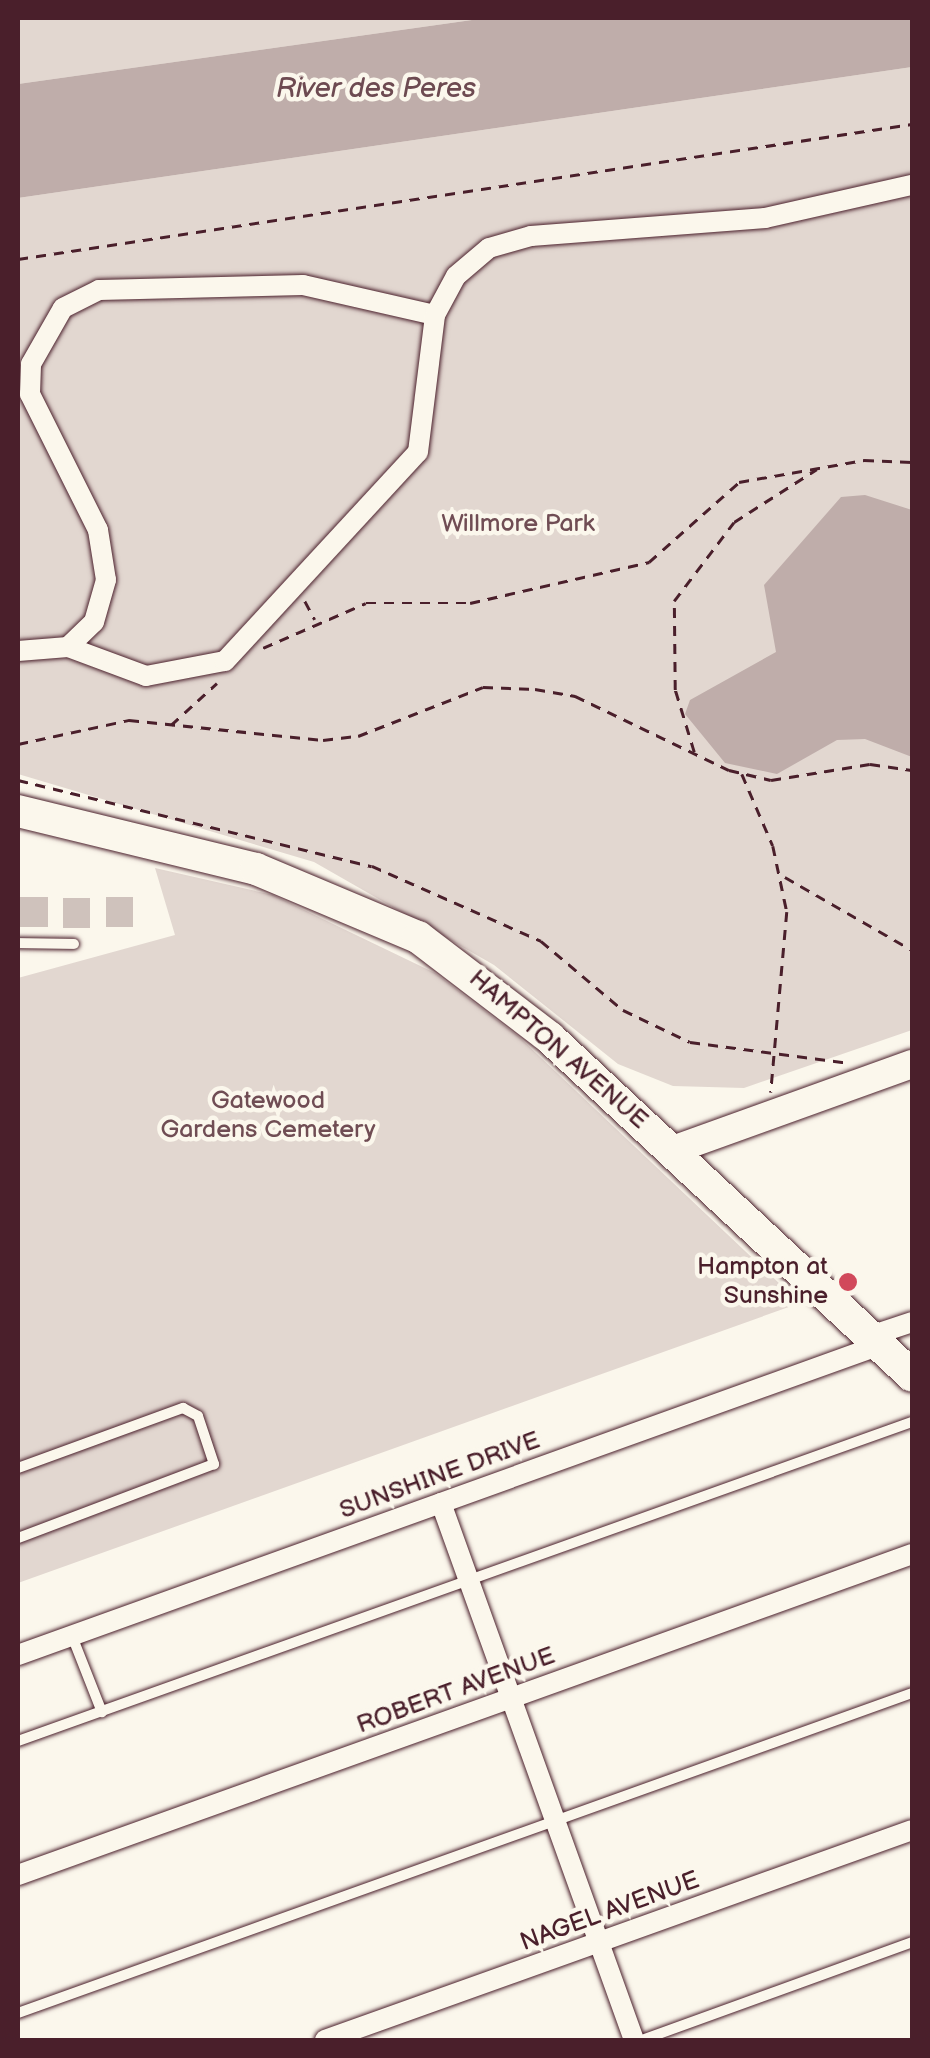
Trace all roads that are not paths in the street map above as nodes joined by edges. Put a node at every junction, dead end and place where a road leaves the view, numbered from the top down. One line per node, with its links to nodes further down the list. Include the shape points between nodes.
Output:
1 (912, 185): 2 (street, via 765,218 530,236 478,257)
2 (435, 315): 3 (street, via 418,452 298,588 202,672 146,676); 3 (street, via 303,284 99,290 63,308 31,364 30,394 98,530 106,580 94,622)
3 (68, 647): 4 (street)
4 (18, 650)
5 (18, 811): 9 (main road, HAMPTON AVENUE, via 256,869 369,912 490,988)
6 (18, 944): 7 (lane)
7 (74, 944)
8 (912, 1064): 9 (main road)
9 (673, 1150): 11 (main road, HAMPTON AVENUE)
10 (912, 1322): 11 (street, SUNSHINE DRIVE)
11 (875, 1341): 12 (main road, HAMPTON AVENUE); 15 (street, SUNSHINE DRIVE)
12 (912, 1375)
13 (912, 1422): 18 (lane)
14 (18, 1468): 16 (lane, via 183,1408 198,1416 214,1464)
15 (441, 1502): 18 (street); 19 (street, SUNSHINE DRIVE)
16 (18, 1538)
17 (912, 1554): 22 (street, ROBERT AVENUE)
18 (469, 1583): 22 (street); 23 (lane)
19 (72, 1636): 20 (street, SUNSHINE DRIVE); 23 (lane)
20 (18, 1655)
21 (912, 1692): 25 (lane)
22 (510, 1698): 25 (street); 27 (street, ROBERT AVENUE)
23 (102, 1712): 24 (lane)
24 (18, 1741)
25 (554, 1820): 29 (street); 30 (lane)
26 (912, 1830): 29 (street, NAGEL AVENUE)
27 (18, 1875)
28 (912, 1942): 32 (lane)
29 (597, 1943): 31 (street, NAGEL AVENUE); 32 (street)
30 (18, 2013)
31 (324, 2040)
32 (638, 2040)

